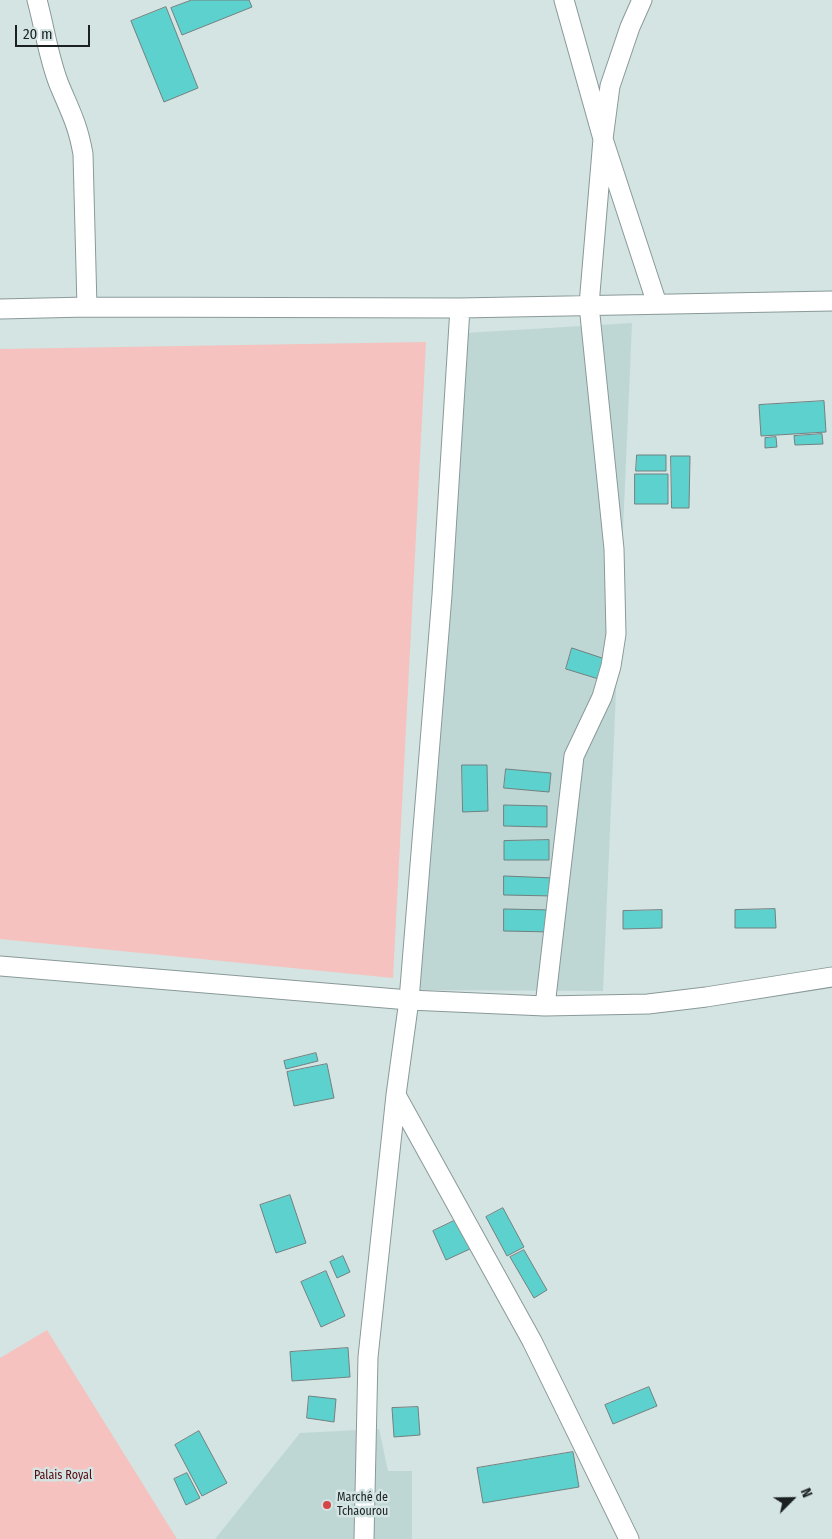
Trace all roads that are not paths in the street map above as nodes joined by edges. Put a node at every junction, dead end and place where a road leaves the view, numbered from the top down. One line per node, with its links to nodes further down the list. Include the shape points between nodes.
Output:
1 (37, 0): 8 (street, via 61,88 80,132)
2 (564, 0): 4 (street)
3 (642, 0): 4 (street, via 610,86)
4 (602, 139): 6 (street); 7 (street)
5 (832, 301): 6 (street)
6 (657, 304): 7 (street)
7 (589, 305): 9 (street); 14 (street, via 614,549 616,634 612,666 602,696 574,756)
8 (87, 307): 9 (street); 10 (street)
9 (460, 308): 13 (street, via 442,595)
10 (0, 309)
11 (0, 966): 13 (street)
12 (832, 976): 14 (street, via 706,998 648,1004)
13 (409, 1000): 14 (street); 15 (street)
14 (545, 1006)
15 (396, 1095): 16 (street, via 368,1356); 17 (street, via 532,1341)
16 (364, 1539)
17 (629, 1539)

